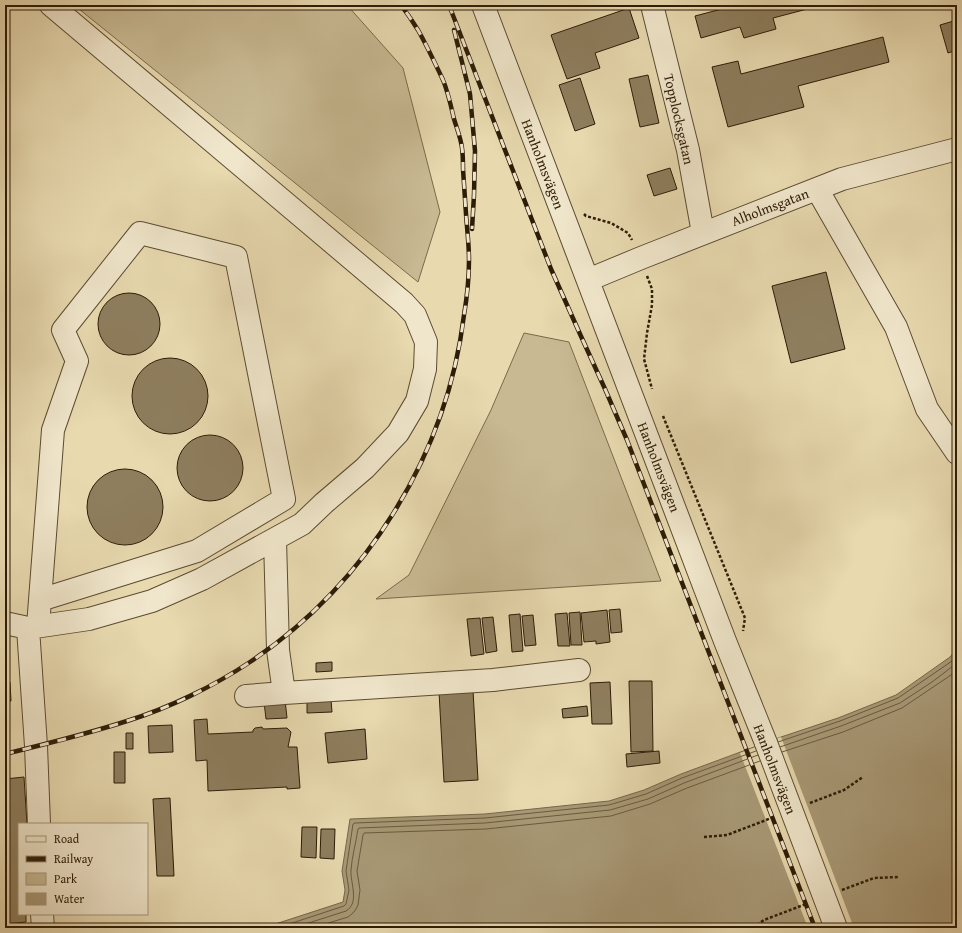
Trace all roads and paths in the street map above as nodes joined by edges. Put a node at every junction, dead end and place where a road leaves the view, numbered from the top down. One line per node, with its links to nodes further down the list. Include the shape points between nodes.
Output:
1 (51, 5): 13 (street, via 415,315 426,342 425,369 417,401 398,434 365,468 302,524)
2 (483, 5): 9 (street, Hanholmsvägen)
3 (652, 5): 7 (street, Topplocksgatan, via 688,150)
4 (957, 149): 5 (street, Alholmsgatan)
5 (817, 189): 7 (street, Alholmsgatan); 12 (street, via 896,327 927,410)
6 (582, 212): 8 (path, via 586,216 611,223 628,233)
7 (703, 233): 8 (street, Alholmsgatan)
8 (641, 258): 9 (street, Alholmsgatan); 10 (path, via 652,289 644,360)
9 (588, 280): 24 (street, Hanholmsvägen, bridge)
10 (653, 393)
11 (662, 415): 17 (path, via 745,618)
12 (957, 453)
13 (275, 539): 16 (street, via 202,579 152,601 89,619); 19 (street, via 278,650)
14 (40, 600): 14 (street, via 53,430 77,361 63,330 140,233 236,257 284,499 197,551); 16 (street)
15 (5, 622): 16 (street)
16 (33, 627): 21 (street)
17 (742, 637)
18 (579, 670): 19 (street, via 493,680)
19 (284, 693): 20 (street)
20 (246, 696)
21 (39, 823)
22 (42, 915): 23 (street)
23 (43, 928)
24 (836, 928)

